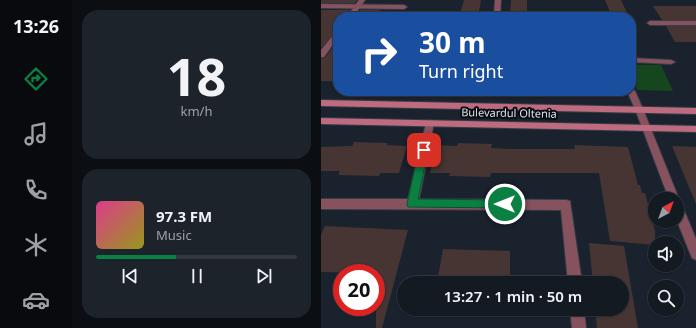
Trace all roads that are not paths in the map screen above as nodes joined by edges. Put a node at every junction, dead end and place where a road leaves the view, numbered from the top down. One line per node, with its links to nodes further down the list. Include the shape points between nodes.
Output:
1 (362, 0): 4 (street)
2 (498, 0): 7 (street)
3 (321, 6): 4 (street)
4 (357, 6): 5 (street); 6 (street)
5 (404, 7)
6 (353, 12)
7 (497, 12)
8 (651, 22): 9 (street)
9 (696, 23)
10 (333, 39): 11 (street)
11 (321, 55)
12 (636, 60): 13 (street)
13 (671, 62)
14 (633, 96): 16 (street)
15 (321, 103): 16 (street, Bulevardul Oltenia)
16 (639, 109): 17 (street, Bulevardul Oltenia); 20 (street)
17 (696, 111)
18 (321, 121): 19 (street, Bulevardul Oltenia)
19 (430, 123): 20 (street, Bulevardul Oltenia); 24 (street)
20 (645, 128): 21 (street, Bulevardul Oltenia); 22 (street)
21 (696, 129)
22 (671, 192)
23 (321, 204): 24 (street)
24 (412, 204): 27 (street, via 566,205)
25 (684, 224): 26 (street)
26 (696, 254)
27 (574, 276)
28 (578, 316): 29 (street)
29 (579, 328)

